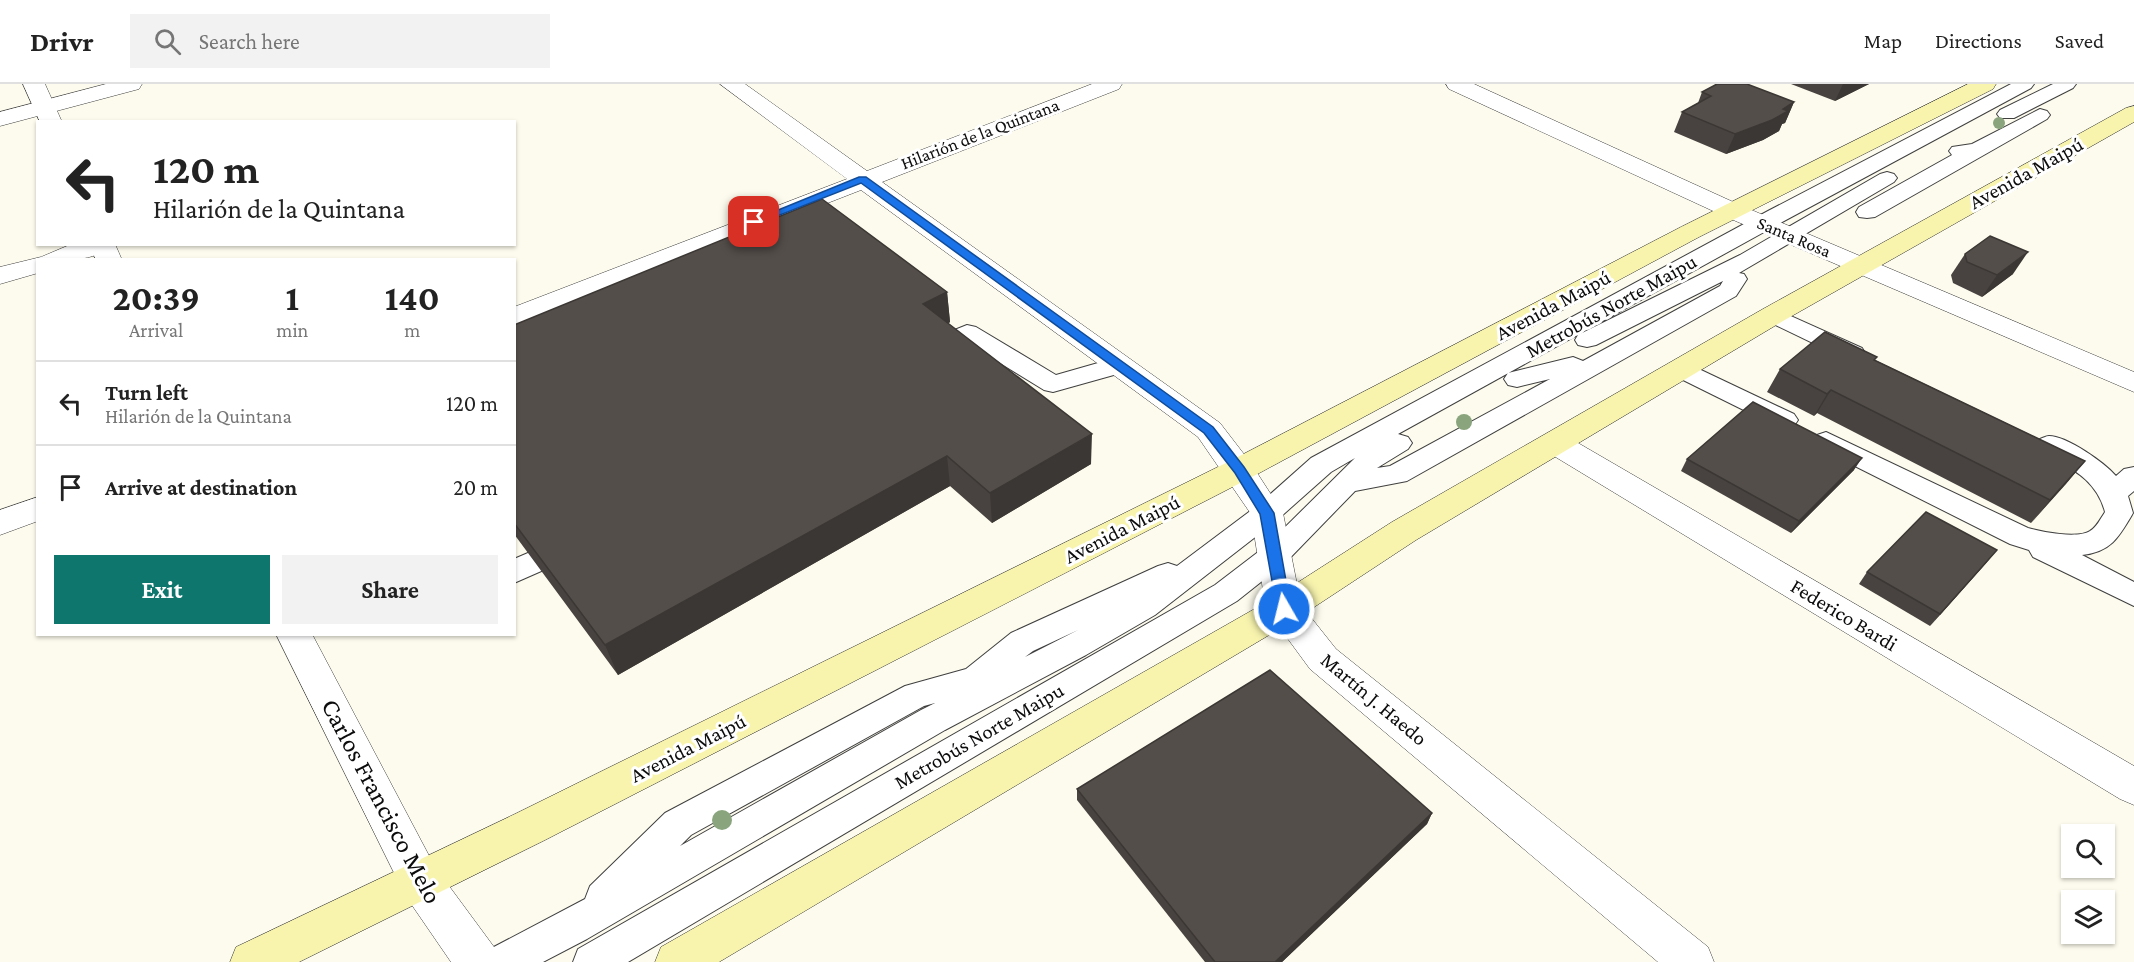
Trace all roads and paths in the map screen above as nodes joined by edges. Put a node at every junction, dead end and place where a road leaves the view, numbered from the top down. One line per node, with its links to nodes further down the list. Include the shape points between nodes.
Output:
1 (34, 84): 10 (street)
2 (131, 84): 10 (street)
3 (731, 84): 13 (street, Martín J. Haedo)
4 (1111, 84): 13 (street, Hilarión de la Quintana)
5 (1457, 84): 14 (street, Santa Rosa)
6 (1985, 84): 14 (main road, Avenida Maipú)
7 (2025, 84): 15 (lane, Metrobús Norte Maipu)
8 (2068, 84): 12 (lane, Metrobús Norte Maipu, via 2051,110)
9 (2134, 113): 21 (main road, Avenida Maipú)
10 (48, 114): 11 (street)
11 (0, 119)
12 (1959, 151): 16 (lane, Metrobús Norte Maipu, via 1924,156); 16 (lane, Metrobús Norte Maipu, via 1857,218)
13 (862, 179): 24 (street, Hilarión de la Quintana); 28 (street, Martín J. Haedo)
14 (1733, 211): 15 (street, Santa Rosa); 35 (main road, Avenida Maipú)
15 (1762, 223): 16 (street, Santa Rosa); 39 (lane, Metrobús Norte Maipu, via 1321,465)
16 (1796, 231): 19 (lane, Metrobús Norte Maipu); 21 (street, Santa Rosa)
17 (94, 246): 18 (street)
18 (58, 258)
19 (1748, 260): 25 (lane, Metrobús Norte Maipu); 27 (lane, Metrobús Norte Maipu, via 1728,291)
20 (36, 265): 22 (street)
21 (1860, 266): 23 (main road, Avenida Maipú); 31 (street, Santa Rosa)
22 (0, 276)
23 (1773, 315): 29 (lane); 30 (main road, Avenida Maipú)
24 (516, 316)
25 (1573, 355): 27 (lane, Metrobús Norte Maipu); 32 (lane, Metrobús Norte Maipu); 36 (lane, Metrobús Norte Maipu, via 1517,379 1371,458)
26 (906, 358): 28 (lane, via 967,332 1053,384)
27 (1603, 360): 32 (lane, Metrobús Norte Maipu)
28 (1119, 365): 35 (street, Martín J. Haedo, via 1209,430)
29 (1880, 366)
30 (1682, 369): 34 (main road, Avenida Maipú); 41 (lane)
31 (2134, 383)
32 (1544, 392): 36 (lane, Metrobús Norte Maipu, via 1397,474)
33 (2030, 436): 37 (lane, via 2083,461 2107,483)
34 (1555, 443): 46 (main road, Avenida Maipú, via 1404,531); 50 (street, Federico Bardi)
35 (1239, 470): 39 (street, Martín J. Haedo); 51 (main road, Avenida Maipú)
36 (1345, 483): 43 (lane, Metrobús Norte Maipu)
37 (2124, 485): 41 (lane, via 2117,499 2120,513 2102,538 2067,546)
38 (36, 509): 40 (street)
39 (1267, 513): 43 (street, Martín J. Haedo); 48 (lane, Metrobús Norte Maipu, via 1144,607)
40 (0, 523)
41 (2020, 537): 45 (lane)
42 (589, 538): 44 (lane)
43 (1276, 554): 46 (street, Martín J. Haedo); 55 (lane, Metrobús Norte Maipu, via 1226,593)
44 (516, 571)
45 (2134, 594)
46 (1284, 609): 56 (main road, Avenida Maipú); 57 (street, Martín J. Haedo, via 1323,659)
47 (295, 636): 51 (street, Carlos Francisco Melo)
48 (1033, 652): 49 (lane, Metrobús Norte Maipu); 49 (lane, Metrobús Norte Maipu)
49 (925, 707): 54 (lane, Metrobús Norte Maipu, via 574,926)
50 (2134, 787)
51 (420, 881): 52 (main road, Avenida Maipú); 53 (street, Carlos Francisco Melo)
52 (252, 962)
53 (478, 962)
54 (504, 962)
55 (592, 962)
56 (677, 962)
57 (1692, 962)

